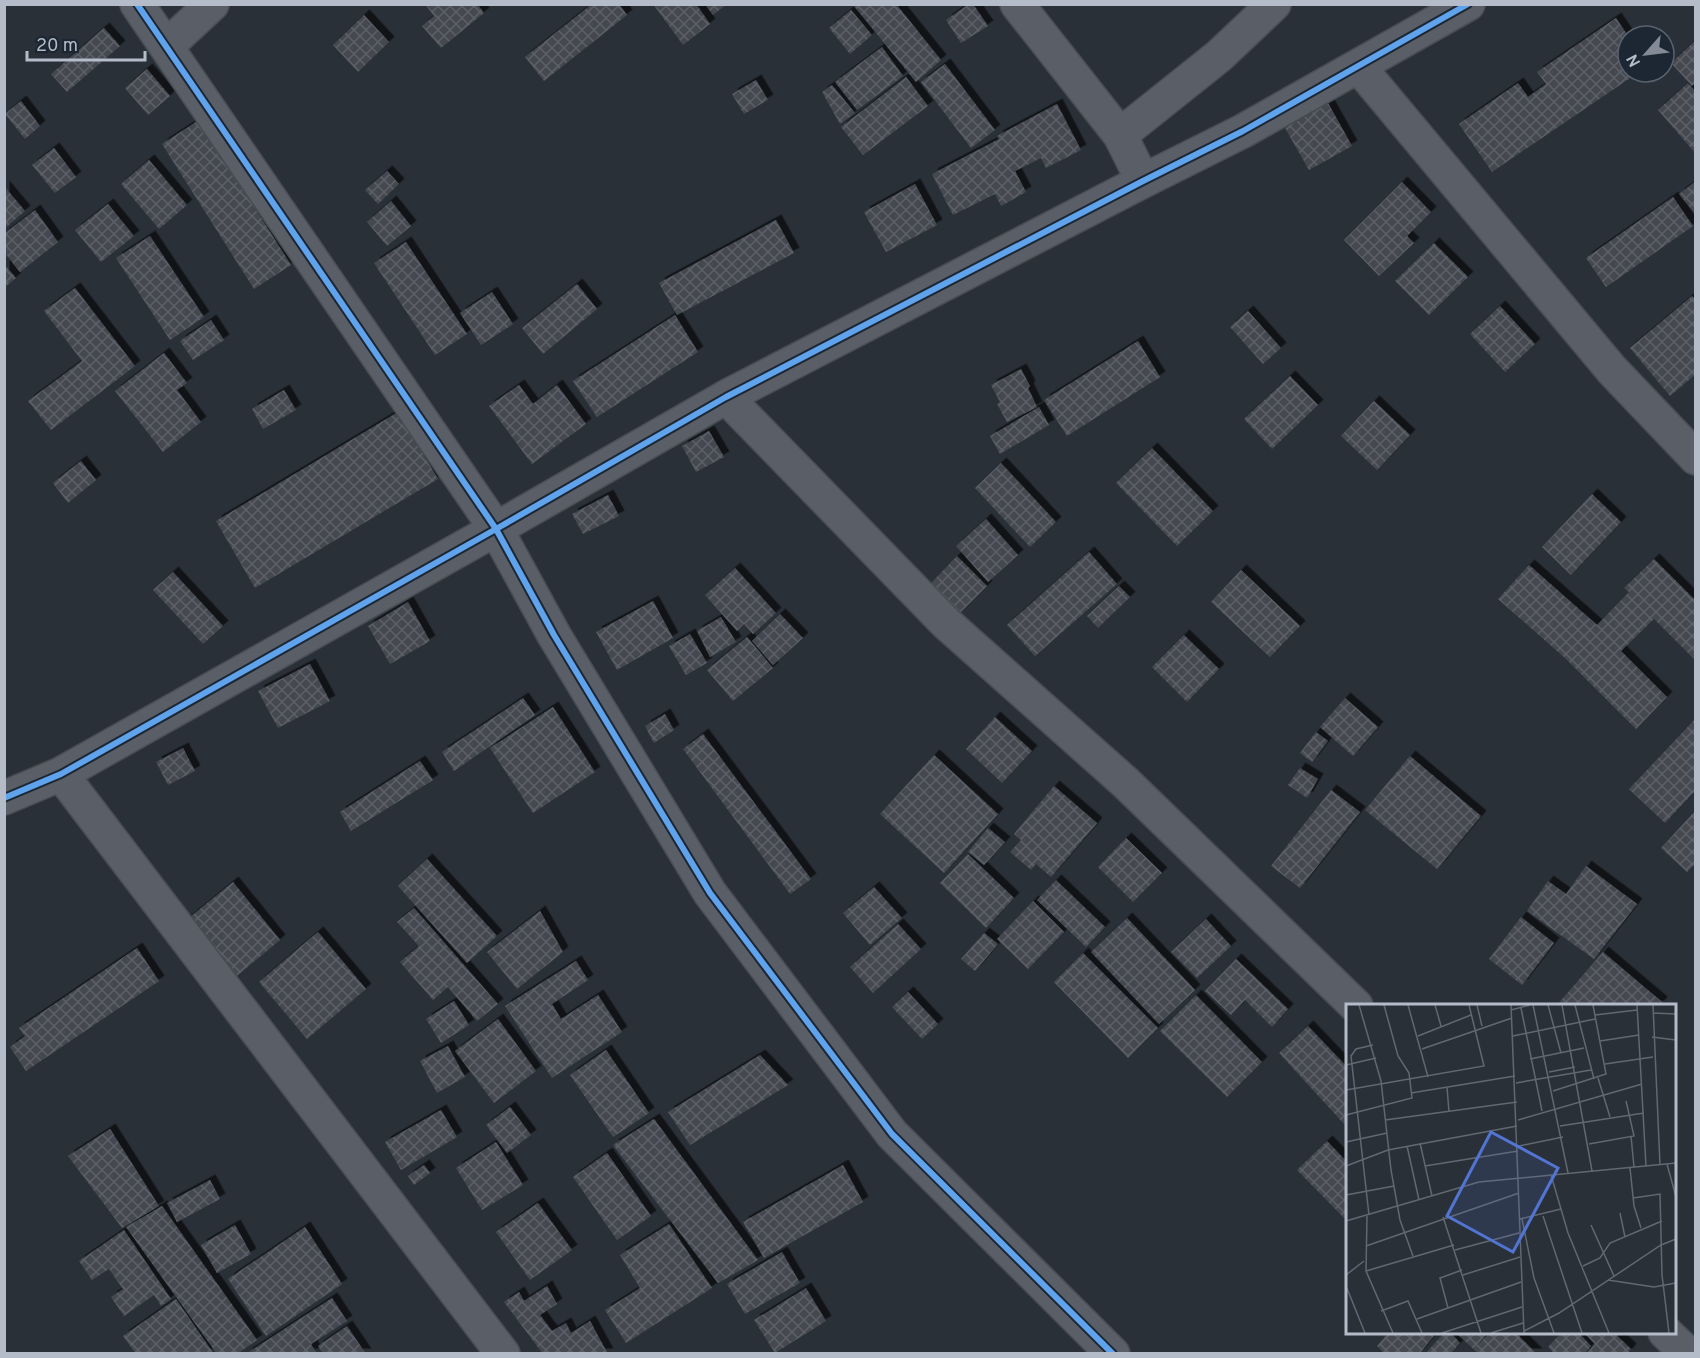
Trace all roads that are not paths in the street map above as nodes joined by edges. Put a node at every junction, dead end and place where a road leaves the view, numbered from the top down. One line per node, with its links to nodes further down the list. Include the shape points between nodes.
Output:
1 (137, 4): 6 (street)
2 (212, 4): 6 (street)
3 (1017, 4): 8 (street)
4 (1274, 4): 8 (street, via 1219,56)
5 (1468, 4): 7 (street)
6 (167, 46): 12 (street)
7 (1359, 67): 9 (street); 11 (street, via 1612,370)
8 (1120, 135): 9 (street)
9 (1143, 181): 10 (street)
10 (726, 396): 12 (street); 15 (street, via 946,623 1126,783)
11 (1695, 458)
12 (496, 529): 13 (street); 18 (street, via 554,635 710,893 892,1134)
13 (61, 774): 14 (street); 17 (street)
14 (4, 798)
15 (1355, 1004)
16 (1667, 1334): 19 (street)
17 (502, 1353)
18 (1113, 1353)
19 (1688, 1353)

